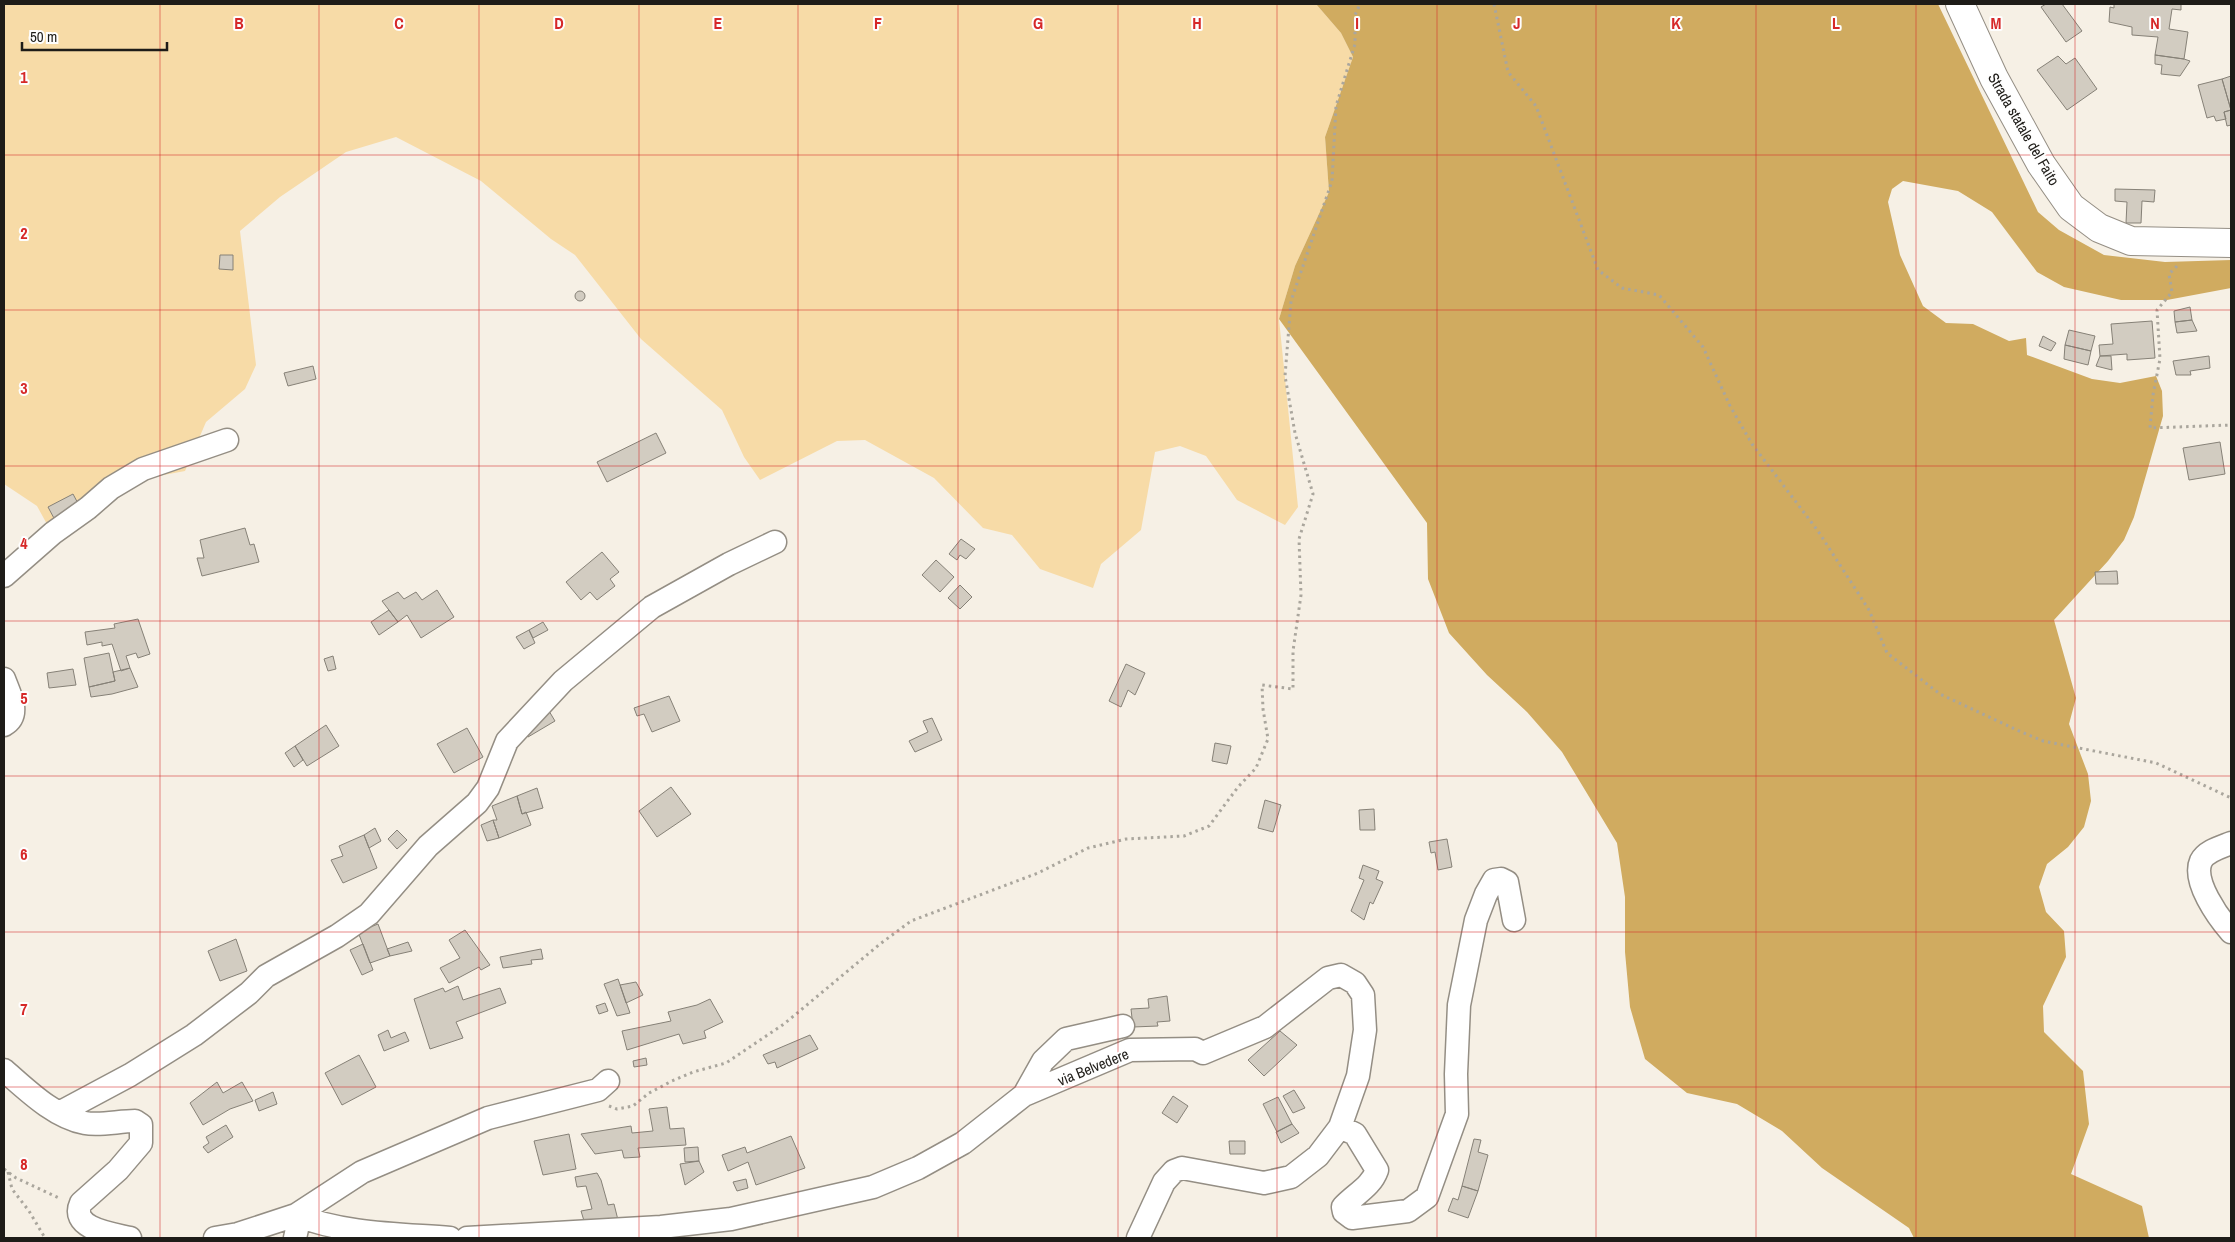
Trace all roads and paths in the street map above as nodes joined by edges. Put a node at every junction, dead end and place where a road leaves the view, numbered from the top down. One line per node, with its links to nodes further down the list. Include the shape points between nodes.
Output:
1 (1360, 4): 19 (path, via 1355,15 1355,44 1336,106 1332,181 1292,301 1285,376 1295,433 1313,494 1299,539 1301,595 1293,651 1293,689 1262,685 1268,739 1256,768 1209,826 1184,836 1126,839 1088,848 1038,873 911,920 784,1024 726,1063 686,1075 649,1093 632,1106 617,1109)
2 (1494, 4): 12 (path, via 1508,72 1536,106 1598,270 1622,288 1659,295 1703,346 1730,406 1752,444 1824,539 1869,610 1887,653 1940,694 2019,731 2044,740 2156,763)
3 (1960, 4): 4 (street, Strada statale del Faito, via 1998,87 2041,164 2071,207 2098,228 2131,241)
4 (2200, 243): 5 (street, Strada statale del Faito); 6 (path, via 2169,274 2172,292 2157,310 2160,359 2150,428)
5 (2231, 244)
6 (2231, 425)
7 (227, 440): 9 (street, via 143,469 111,488)
8 (776, 542): 21 (street, via 652,606 563,681 507,741 488,788 476,803 428,846 369,914 266,976 194,1035 130,1075)
9 (4, 576)
10 (4, 679): 11 (street, via 13,705 11,718)
11 (4, 725)
12 (2231, 798)
13 (2231, 843): 15 (street, via 2210,852 2202,861 2199,873 2202,886)
14 (1514, 920): 22 (street, via 1507,882 1494,880 1476,920 1459,1005 1457,1114 1427,1197 1408,1211 1352,1218 1344,1212 1343,1207 1367,1187 1377,1170 1355,1134)
15 (2231, 932)
16 (1123, 1026): 20 (street, via 1066,1039 1043,1061)
17 (4, 1070): 21 (street)
18 (608, 1081): 19 (street, via 598,1090)
19 (580, 1095): 26 (street, via 488,1118 440,1137 362,1172)
20 (1024, 1095): 22 (street, via Belvedere, via 1130,1050 1195,1050 1203,1053 1265,1027 1328,978 1341,975 1355,983 1363,995 1365,1030 1358,1076); 32 (street, via 963,1143 918,1168 873,1187 722,1220 661,1228)
21 (59, 1113): 25 (street, via 85,1123 135,1121 141,1125 141,1143 118,1170 81,1203)
22 (1340, 1127): 33 (street, via 1318,1156 1291,1176 1264,1183 1182,1168 1174,1170 1164,1182)
23 (4, 1169): 24 (path)
24 (8, 1172): 25 (path, via 54,1194); 27 (path, via 12,1189)
25 (78, 1211): 28 (street, via 80,1220 90,1227)
26 (296, 1215): 29 (street); 30 (street); 31 (street, via 318,1224)
27 (45, 1238)
28 (130, 1238)
29 (215, 1238)
30 (295, 1238)
31 (450, 1238)
32 (467, 1238)
33 (1138, 1238)

